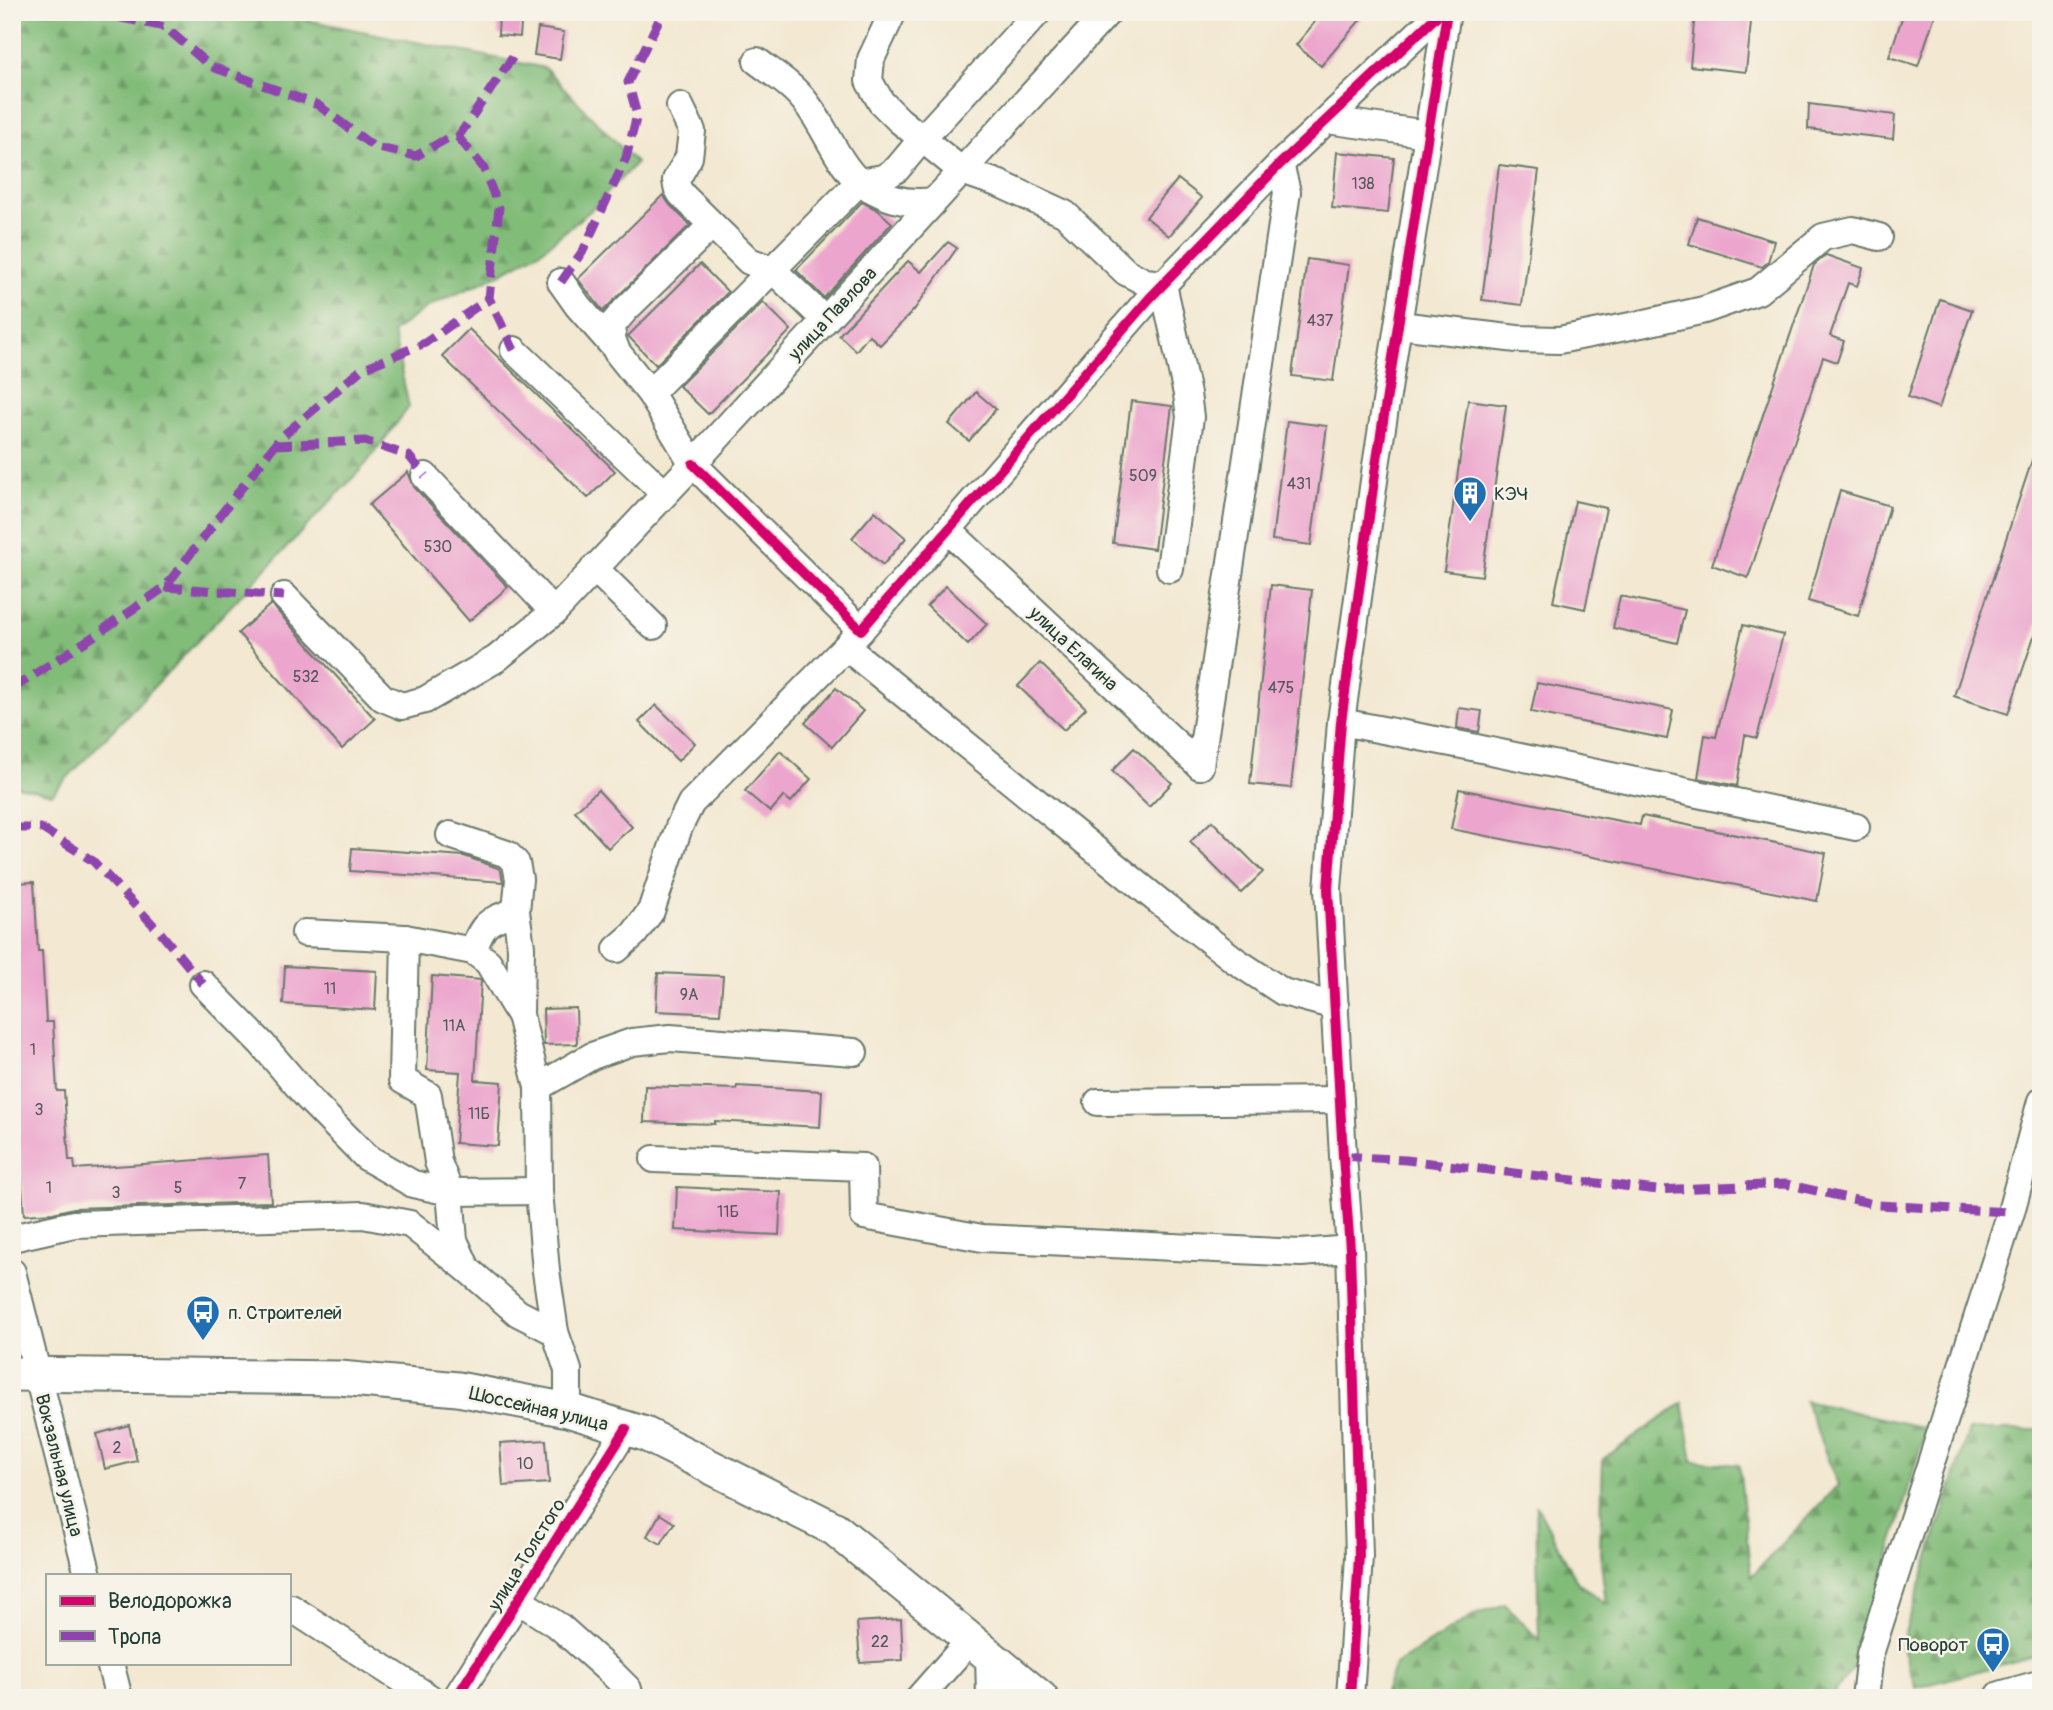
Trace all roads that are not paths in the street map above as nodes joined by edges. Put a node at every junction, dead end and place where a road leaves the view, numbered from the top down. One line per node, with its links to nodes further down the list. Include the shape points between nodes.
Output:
1 (893, 12): 10 (street, via 871,60 869,81 881,102)
2 (1038, 12): 10 (street)
3 (1108, 12): 12 (street, улица Павлова)
4 (1441, 12): 8 (street)
5 (1447, 12): 9 (street)
6 (757, 61): 13 (street, via 807,104)
7 (680, 106): 15 (street, via 692,131 689,158 676,180 677,187)
8 (1327, 120): 9 (street); 11 (street)
9 (1428, 134): 21 (street)
10 (922, 139): 12 (street); 13 (street, via 897,169 883,178)
11 (1280, 164): 19 (street); 28 (street, улица Елагина, via 1287,192 1200,766)
12 (962, 171): 14 (street, улица Павлова); 19 (street, via 1065,214 1126,272)
13 (859, 182): 14 (street, via 913,204); 17 (street)
14 (934, 201): 20 (street, улица Павлова)
15 (712, 225): 17 (street, via 749,261); 22 (street, via 613,324)
16 (1879, 237): 21 (street, via 1853,230 1823,237 1758,291 1704,310 1559,340)
17 (773, 270): 20 (street); 24 (street)
18 (561, 282): 22 (street)
19 (1163, 285): 28 (street); 30 (street, via 1190,417)
20 (825, 320): 25 (street, улица Павлова)
21 (1399, 325): 35 (street)
22 (615, 348): 24 (street)
23 (514, 350): 27 (street)
24 (650, 393): 25 (street)
25 (692, 464): 27 (street, улица Павлова); 34 (street)
26 (425, 476): 32 (street)
27 (664, 493): 29 (street, улица Павлова)
28 (948, 530): 34 (street)
29 (594, 568): 32 (street, улица Павлова); 33 (street)
30 (1170, 569)
31 (284, 596): 32 (street, улица Павлова, via 383,698 402,706 425,700 496,659)
32 (554, 612)
33 (653, 626)
34 (853, 638): 41 (street, via 691,803 651,911); 44 (street, via 1161,903 1236,961 1283,992)
35 (1341, 722): 36 (street); 44 (street, via 1328,889)
36 (1856, 827)
37 (450, 835): 38 (street, via 507,854 516,863)
38 (516, 911): 42 (street, via 491,919 479,932); 45 (street, via 521,947)
39 (305, 933): 40 (street)
40 (405, 938): 42 (street); 53 (street, via 402,1080 428,1095 438,1162)
41 (617, 949)
42 (473, 951): 45 (street, via 488,962)
43 (203, 984): 53 (street, via 366,1157 413,1184)
44 (1335, 1006): 48 (street)
45 (520, 1015): 47 (street)
46 (854, 1052): 47 (street, via 670,1038 632,1042 592,1056)
47 (538, 1087): 52 (street)
48 (1340, 1100): 50 (street); 55 (street)
49 (2041, 1101): 76 (street, via 2011,1212 1870,1654)
50 (1098, 1102)
51 (654, 1159): 55 (street, via 863,1167 864,1216 982,1238 1301,1253)
52 (538, 1191): 53 (street); 58 (street)
53 (450, 1192): 56 (street, via 454,1240)
54 (12, 1238): 56 (street, via 74,1224 363,1215 410,1224)
55 (1350, 1249): 75 (street, via 1359,1556)
56 (467, 1269): 58 (street, via 518,1313)
57 (12, 1272): 59 (street, Вокзальная улица)
58 (555, 1332): 60 (street, via 568,1370)
59 (25, 1374): 60 (main road, Шоссейная улица, via 340,1378 458,1389); 62 (street, Вокзальная улица)
60 (568, 1410): 61 (main road, Шоссейная улица)
61 (626, 1429): 63 (street, улица Толстого); 65 (main road, Шоссейная улица, via 645,1434 835,1529)
62 (88, 1574)
63 (518, 1600): 70 (street, улица Толстого); 71 (street, via 560,1627 628,1689)
64 (292, 1608): 69 (street)
65 (980, 1646): 72 (street); 73 (street); 74 (main road, Шоссейная улица)
66 (110, 1664): 68 (street)
67 (2041, 1687): 77 (main road)
68 (119, 1698)
69 (430, 1698)
70 (456, 1698)
71 (630, 1698)
72 (919, 1698)
73 (990, 1698)
74 (1041, 1698)
75 (1350, 1698)
76 (1866, 1698)
77 (2002, 1698)

